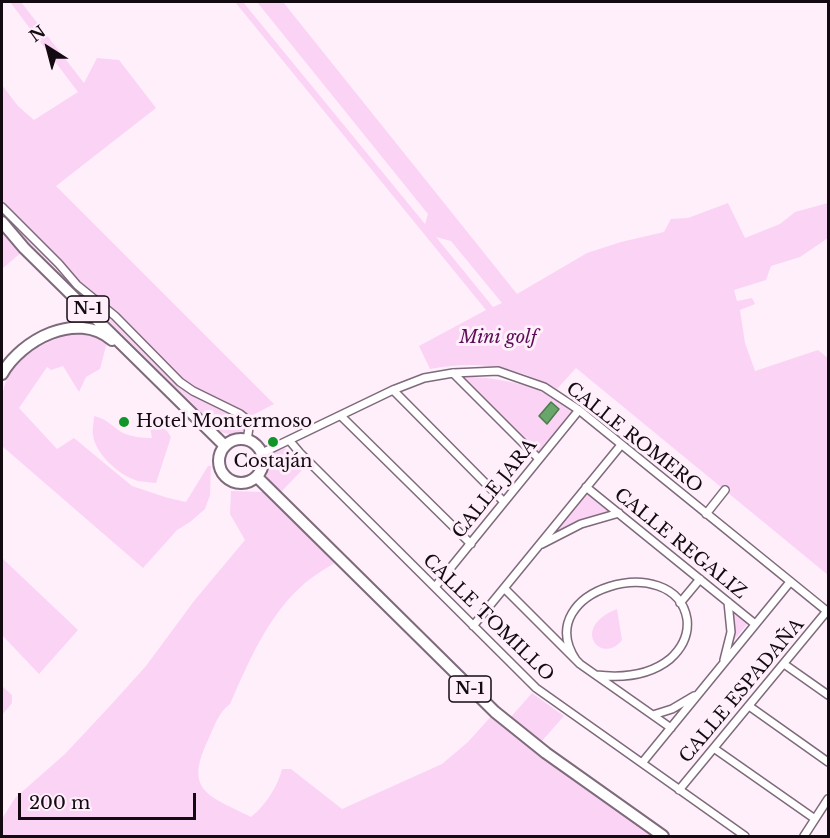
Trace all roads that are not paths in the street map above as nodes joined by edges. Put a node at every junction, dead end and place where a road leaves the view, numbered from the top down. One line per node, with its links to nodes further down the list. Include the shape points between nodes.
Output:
1 (2, 207): 11 (street, via 84,292 115,316 180,382 250,422)
2 (2, 222): 4 (highway)
3 (2, 232): 4 (highway, N-1)
4 (24, 248): 5 (highway, N-1)
5 (149, 371): 7 (highway, via 100,332 75,328 49,334 26,346); 14 (highway, N-1)
6 (453, 373): 8 (street, CALLE ROMERO, via 424,378); 9 (street, CALLE ROMERO, via 498,371 544,387); 16 (street)
7 (2, 375)
8 (393, 390): 10 (street, CALLE ROMERO); 20 (street)
9 (579, 410): 13 (street, CALLE ROMERO); 16 (street, CALLE JARA)
10 (341, 416): 12 (street, CALLE ROMERO); 23 (street)
11 (248, 440): 14 (highway, via 236,439); 15 (highway)
12 (289, 440): 15 (street, CALLE ROMERO); 27 (street, CALLE TOMILLO)
13 (621, 445): 18 (street); 22 (street, CALLE ROMERO)
14 (225, 446): 17 (highway, via 218,458 222,475 237,484)
15 (262, 453): 17 (highway, via 263,465)
16 (539, 459): 20 (street, CALLE JARA)
17 (257, 477): 49 (highway, N-1, via 495,712)
18 (586, 487): 21 (street, CALLE REGALIZ); 24 (street)
19 (725, 490): 22 (street)
20 (504, 502): 23 (street, CALLE JARA)
21 (619, 513): 24 (street, via 573,527); 25 (street, CALLE REGALIZ)
22 (706, 514): 26 (street, CALLE ROMERO)
23 (471, 544): 27 (street, CALLE JARA)
24 (537, 547): 28 (street)
25 (700, 579): 29 (street, CALLE REGALIZ); 30 (street)
26 (790, 582): 31 (street, CALLE ROMERO); 32 (street)
27 (435, 587): 33 (street, CALLE TOMILLO)
28 (504, 588): 33 (street); 34 (street)
29 (728, 602): 32 (street, CALLE REGALIZ); 36 (street, via 731,632)
30 (680, 603): 34 (street, via 662,588 642,583 617,584 594,593 577,607 569,621 567,645); 37 (street, via 687,630 681,647 667,662 632,675)
31 (828, 612): 35 (street, CALLE ESPADAÑA)
32 (755, 624): 36 (street)
33 (473, 626): 45 (street, CALLE TOMILLO, via 536,688)
34 (576, 660): 37 (street)
35 (784, 664): 39 (street); 40 (street, CALLE ESPADAÑA)
36 (721, 668): 38 (street)
37 (596, 675): 41 (street)
38 (701, 692): 41 (street); 42 (street)
39 (828, 695)
40 (749, 706): 43 (street, CALLE ESPADAÑA); 44 (street)
41 (653, 716): 42 (street)
42 (671, 728): 45 (street)
43 (715, 748): 46 (street, CALLE ESPADAÑA); 48 (street)
44 (828, 762)
45 (642, 763): 46 (street, CALLE TOMILLO)
46 (679, 790): 50 (street, CALLE TOMILLO)
47 (828, 799): 48 (street)
48 (815, 819): 51 (street)
49 (663, 837)
50 (745, 837)
51 (804, 837)

